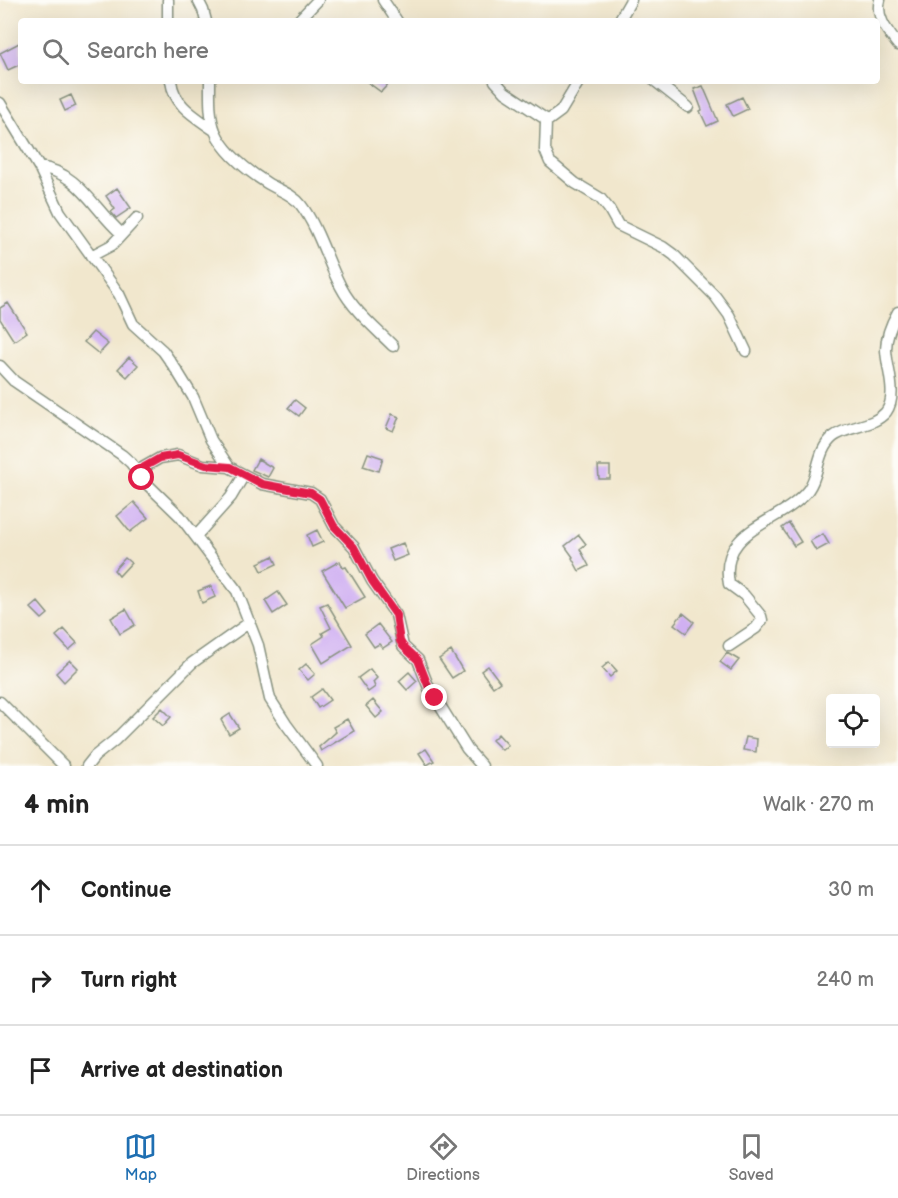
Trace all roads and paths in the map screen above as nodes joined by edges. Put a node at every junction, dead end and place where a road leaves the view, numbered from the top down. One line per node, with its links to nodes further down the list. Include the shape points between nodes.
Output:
1 (168, 0): 7 (street)
2 (198, 0): 8 (street)
3 (318, 0): 9 (street)
4 (383, 0): 10 (street)
5 (631, 0): 11 (street)
6 (880, 0): 12 (street, via 879,15)
7 (168, 18)
8 (205, 18)
9 (301, 18)
10 (395, 18)
11 (621, 18)
12 (898, 45)
13 (171, 84): 21 (street, via 185,109)
14 (210, 84): 21 (street)
15 (498, 84): 20 (street, via 539,112)
16 (577, 84): 20 (street, via 561,111)
17 (659, 84): 19 (street)
18 (0, 103): 22 (street)
19 (688, 106)
20 (546, 122): 28 (street, via 544,150 550,162 600,198 618,225 674,255 715,296)
21 (214, 130): 27 (street, via 247,168 296,198 342,290)
22 (39, 167): 24 (street, via 78,184); 25 (street, via 60,212)
23 (137, 218): 24 (street)
24 (122, 234): 25 (street, via 112,245)
25 (90, 256): 31 (street, via 119,294 133,324 163,351 177,371 211,440)
26 (898, 312): 30 (street, via 886,349)
27 (393, 346)
28 (746, 351)
29 (0, 366): 32 (street, via 14,381 122,455)
30 (894, 404): 36 (street, via 879,418 832,437 804,495 734,546 728,582 744,595 762,620)
31 (230, 467): 32 (street, via 173,455); 33 (street)
32 (137, 471): 34 (street)
33 (244, 475): 34 (street, via 231,497); 41 (street, via 258,483 311,493 320,499 334,526 354,547 396,615 403,646 418,660 429,688)
34 (197, 535): 35 (street, via 237,591)
35 (250, 622): 39 (street, via 192,663); 40 (street, via 270,699)
36 (729, 646)
37 (0, 702): 38 (street)
38 (64, 766)
39 (87, 766)
40 (317, 766)
41 (482, 766)

